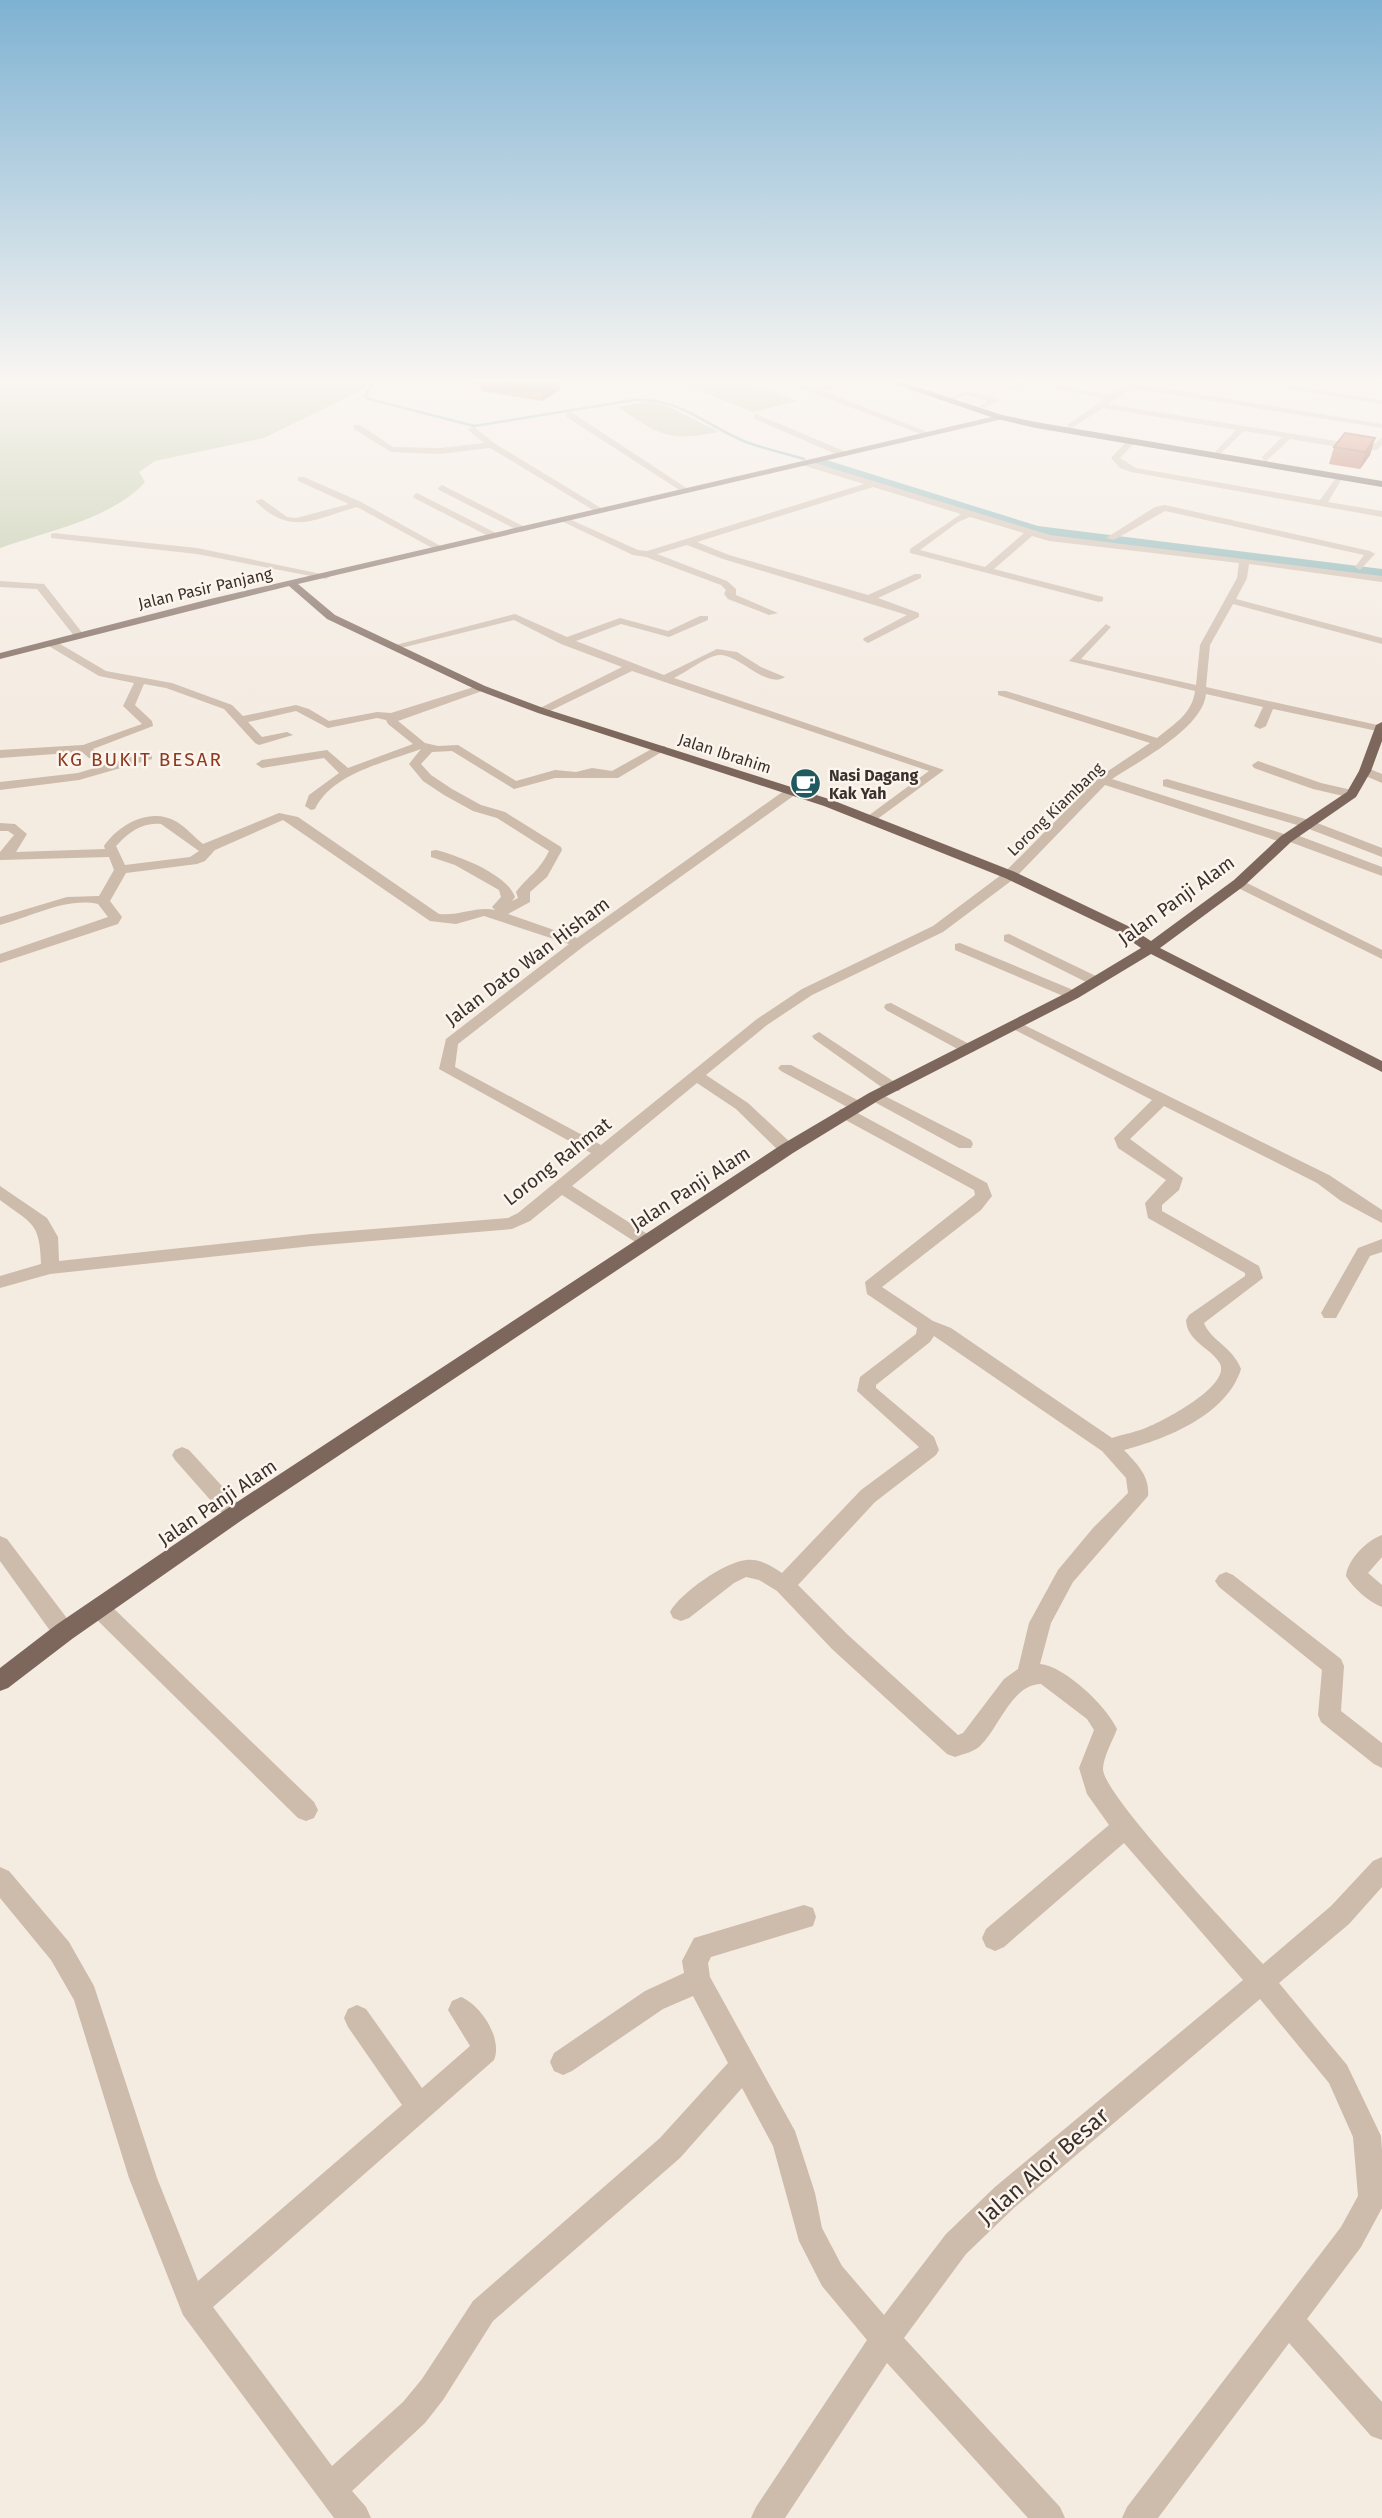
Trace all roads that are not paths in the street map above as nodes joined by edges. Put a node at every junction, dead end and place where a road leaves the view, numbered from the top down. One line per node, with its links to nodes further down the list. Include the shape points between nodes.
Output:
1 (344, 498): 12 (street)
2 (420, 498): 21 (street)
3 (461, 498): 18 (street)
4 (579, 498): 14 (street)
5 (659, 498): 14 (main road, Jalan Pasir Panjang)
6 (829, 498): 23 (street)
7 (913, 498): 16 (street)
8 (945, 498): 22 (street, via 1035,527)
9 (1286, 498): 13 (street)
10 (1327, 498): 13 (street)
11 (259, 501): 12 (street, via 285,520 296,521)
12 (359, 504): 24 (street)
13 (1322, 504): 15 (street)
14 (601, 511): 17 (main road, Jalan Pasir Panjang)
15 (1382, 514)
16 (967, 515): 19 (street); 29 (street, via 913,551)
17 (564, 520): 18 (main road, Jalan Pasir Panjang); 25 (street, via 636,553)
18 (524, 530): 21 (main road, Jalan Pasir Panjang)
19 (1029, 534): 27 (street); 29 (street)
20 (54, 536): 31 (street, via 197,551)
21 (495, 536): 24 (main road, Jalan Pasir Panjang)
22 (1111, 538): 26 (street); 28 (street, via 1165,508 1370,554)
23 (688, 542): 25 (street); 36 (street)
24 (441, 549): 31 (main road, Jalan Pasir Panjang)
25 (648, 554): 39 (street, via 724,583 732,597)
26 (1265, 559): 27 (street); 28 (street); 33 (street)
27 (1244, 562): 38 (street, Lorong Kiambang, via 1242,578)
28 (1360, 567): 30 (street)
29 (987, 570): 37 (street)
30 (1382, 570)
31 (326, 576): 35 (main road, Jalan Pasir Panjang)
32 (918, 576): 36 (street)
33 (1382, 579)
34 (0, 584): 42 (street, via 40,586)
35 (292, 584): 42 (main road, Jalan Pasir Panjang); 47 (main road, Jalan Ibrahim, via 331,617)
36 (870, 598): 43 (street, via 915,615)
37 (1099, 599)
38 (1229, 600): 44 (street); 54 (street, Lorong Kiambang, via 1205,645)
39 (773, 613)
40 (704, 618): 45 (street, via 665,634 621,621)
41 (1106, 627): 54 (street, via 1074,661)
42 (79, 635): 46 (main road, Jalan Pasir Panjang)
43 (868, 640)
44 (1382, 641)
45 (565, 642): 47 (street, via 515,617); 49 (street)
46 (51, 643): 48 (main road, Jalan Pasir Panjang); 52 (street, via 103,674)
47 (393, 647): 53 (main road, Jalan Ibrahim)
48 (0, 656)
49 (633, 666): 51 (street); 57 (street)
50 (780, 677): 51 (street, via 733,654 717,652)
51 (666, 678): 81 (street, via 939,770)
52 (140, 682): 59 (street, via 168,685 213,701); 65 (street, via 129,706 147,726)
53 (481, 688): 57 (main road, Jalan Ibrahim); 58 (street)
54 (1202, 689): 56 (street); 63 (street, Lorong Kiambang, via 1199,705)
55 (1002, 693): 63 (street)
56 (1270, 704): 60 (street); 61 (street)
57 (542, 711): 66 (main road, Jalan Ibrahim)
58 (392, 717): 59 (street, via 377,715 328,725 296,708); 64 (street, via 392,722)
59 (242, 720): 62 (street, via 259,741)
60 (1260, 726)
61 (1381, 727): 72 (main road, Jalan Panji Alam)
62 (287, 735)
63 (1160, 742): 75 (street, Lorong Kiambang)
64 (425, 747): 66 (street, via 459,749 514,785 555,774 611,776); 73 (street); 95 (street, via 415,764 428,778 477,808 501,815 556,850 547,869 526,887 525,899)
65 (85, 748): 67 (street); 71 (street)
66 (662, 748): 78 (main road, Jalan Ibrahim)
67 (0, 754)
68 (148, 756): 71 (street)
69 (262, 764): 73 (street, via 327,754)
70 (1258, 765): 79 (street)
71 (109, 768): 77 (street)
72 (1365, 771): 74 (street); 79 (main road, Jalan Panji Alam)
73 (346, 773): 80 (street, via 313,798)
74 (1382, 779)
75 (1103, 780): 84 (street); 92 (street, Lorong Kiambang)
76 (1167, 783): 82 (street)
77 (0, 786)
78 (792, 791): 81 (main road, Jalan Ibrahim); 98 (street, Jalan Dato Wan Hisham)
79 (1352, 794): 82 (main road, Jalan Panji Alam)
80 (311, 806)
81 (872, 819): 92 (main road, Jalan Ibrahim)
82 (1308, 824): 84 (main road, Jalan Panji Alam); 87 (street)
83 (0, 827): 89 (street, via 12,827 21,834)
84 (1287, 838): 91 (street); 93 (main road, Jalan Panji Alam)
85 (210, 847): 86 (street, via 201,848 170,824 156,820 122,831 110,846); 90 (street, via 191,861); 95 (street, via 283,816 435,918 456,920 484,912)
86 (112, 853): 89 (street); 90 (street)
87 (1382, 853)
88 (436, 854): 95 (street, via 505,888 508,897 499,907)
89 (4, 856)
90 (121, 870): 94 (street)
91 (1382, 872)
92 (1010, 875): 100 (main road, Jalan Ibrahim); 111 (street, Lorong Rahmat, via 938,929 786,1005)
93 (1239, 883): 100 (main road, Jalan Panji Alam); 101 (street)
94 (103, 901): 96 (street, via 79,899); 102 (street, via 113,921)
95 (501, 913): 98 (street)
96 (0, 921)
97 (1009, 938): 103 (street)
98 (579, 943): 118 (street, Jalan Dato Wan Hisham, via 451,1042 447,1069)
99 (960, 947): 104 (street)
100 (1152, 947): 103 (main road, Jalan Panji Alam); 109 (main road, Jalan Ibrahim, via 1169,960)
101 (1382, 955)
102 (0, 959)
103 (1095, 981): 104 (main road, Jalan Panji Alam)
104 (1073, 995): 106 (main road, Jalan Panji Alam)
105 (891, 1007): 108 (street)
106 (1016, 1025): 108 (main road, Jalan Panji Alam); 114 (street)
107 (819, 1035): 112 (street)
108 (968, 1049): 112 (main road, Jalan Panji Alam)
109 (1382, 1066)
110 (786, 1068): 115 (street)
111 (697, 1076): 117 (street, via 742,1106); 118 (street, Lorong Rahmat)
112 (893, 1088): 113 (main road, Jalan Panji Alam)
113 (875, 1096): 115 (main road, Jalan Panji Alam); 116 (street)
114 (1162, 1099): 121 (street, via 1323,1179); 128 (street, via 1122,1138 1124,1144 1175,1178 1173,1186 1153,1203 1154,1214 1254,1270 1254,1278 1195,1320 1195,1328 1228,1360 1233,1369 1230,1379 1213,1397 1164,1429)
115 (851, 1110): 117 (main road, Jalan Panji Alam); 127 (street, via 981,1188 984,1196 874,1282 873,1290)
116 (965, 1144)
117 (787, 1149): 122 (main road, Jalan Panji Alam)
118 (603, 1153): 119 (street, Lorong Rahmat)
119 (562, 1187): 122 (street); 124 (street, Lorong Rahmat, via 512,1223)
120 (0, 1192): 124 (street, via 41,1222 50,1237)
121 (1382, 1217)
122 (646, 1241): 130 (main road, Jalan Panji Alam)
123 (1382, 1245): 126 (street, via 1364,1252)
124 (50, 1268): 125 (street, Lorong Rahmat)
125 (0, 1282)
126 (1330, 1313)
127 (927, 1326): 128 (street, via 945,1333); 134 (street, via 924,1337 867,1382 866,1391 927,1442 929,1450 868,1496)
128 (1109, 1446): 139 (street, via 1134,1474 1138,1496 1080,1555 1033,1634)
129 (182, 1455): 130 (street)
130 (236, 1514): 136 (main road, Jalan Panji Alam)
131 (1382, 1544): 135 (street, via 1358,1567 1357,1576)
132 (0, 1545): 138 (street)
133 (1226, 1581): 141 (street, via 1333,1666 1329,1715)
134 (783, 1585): 137 (street, via 745,1568 719,1581); 139 (street, via 955,1747 971,1740 1012,1686)
135 (1382, 1598)
136 (99, 1608): 138 (main road, Jalan Panji Alam); 142 (street)
137 (681, 1612)
138 (64, 1632): 140 (main road, Jalan Panji Alam)
139 (1028, 1674): 143 (street, via 1045,1674 1095,1712 1107,1729 1091,1768 1095,1786)
140 (0, 1681)
141 (1382, 1758)
142 (306, 1810)
143 (1125, 1827): 147 (street); 149 (street)
144 (1382, 1869): 149 (street, Jalan Alor Besar, via 1340,1915)
145 (0, 1879): 155 (street, via 61,1951 85,1996 143,2178)
146 (804, 1917): 148 (street, via 703,1947 695,1961)
147 (995, 1938)
148 (698, 1979): 152 (street, via 654,2000); 153 (street)
149 (1262, 1982): 156 (street, via 1338,2074 1367,2136 1371,2197 1351,2237); 157 (street, Jalan Alor Besar, via 995,2206 956,2244)
150 (461, 2010): 154 (street, via 485,2051)
151 (357, 2018): 154 (street)
152 (562, 2062)
153 (743, 2066): 157 (street, via 785,2141 809,2231 832,2276); 159 (street, via 670,2148 484,2311 464,2334 450,2365 422,2403)
154 (420, 2108): 155 (street)
155 (193, 2305): 159 (street)
156 (1288, 2320): 158 (street); 163 (street)
157 (885, 2339): 161 (street, Jalan Alor Besar); 162 (street)
158 (1382, 2425)
159 (330, 2489): 160 (street)
160 (355, 2518)
161 (767, 2518)
162 (1049, 2518)
163 (1138, 2518)

